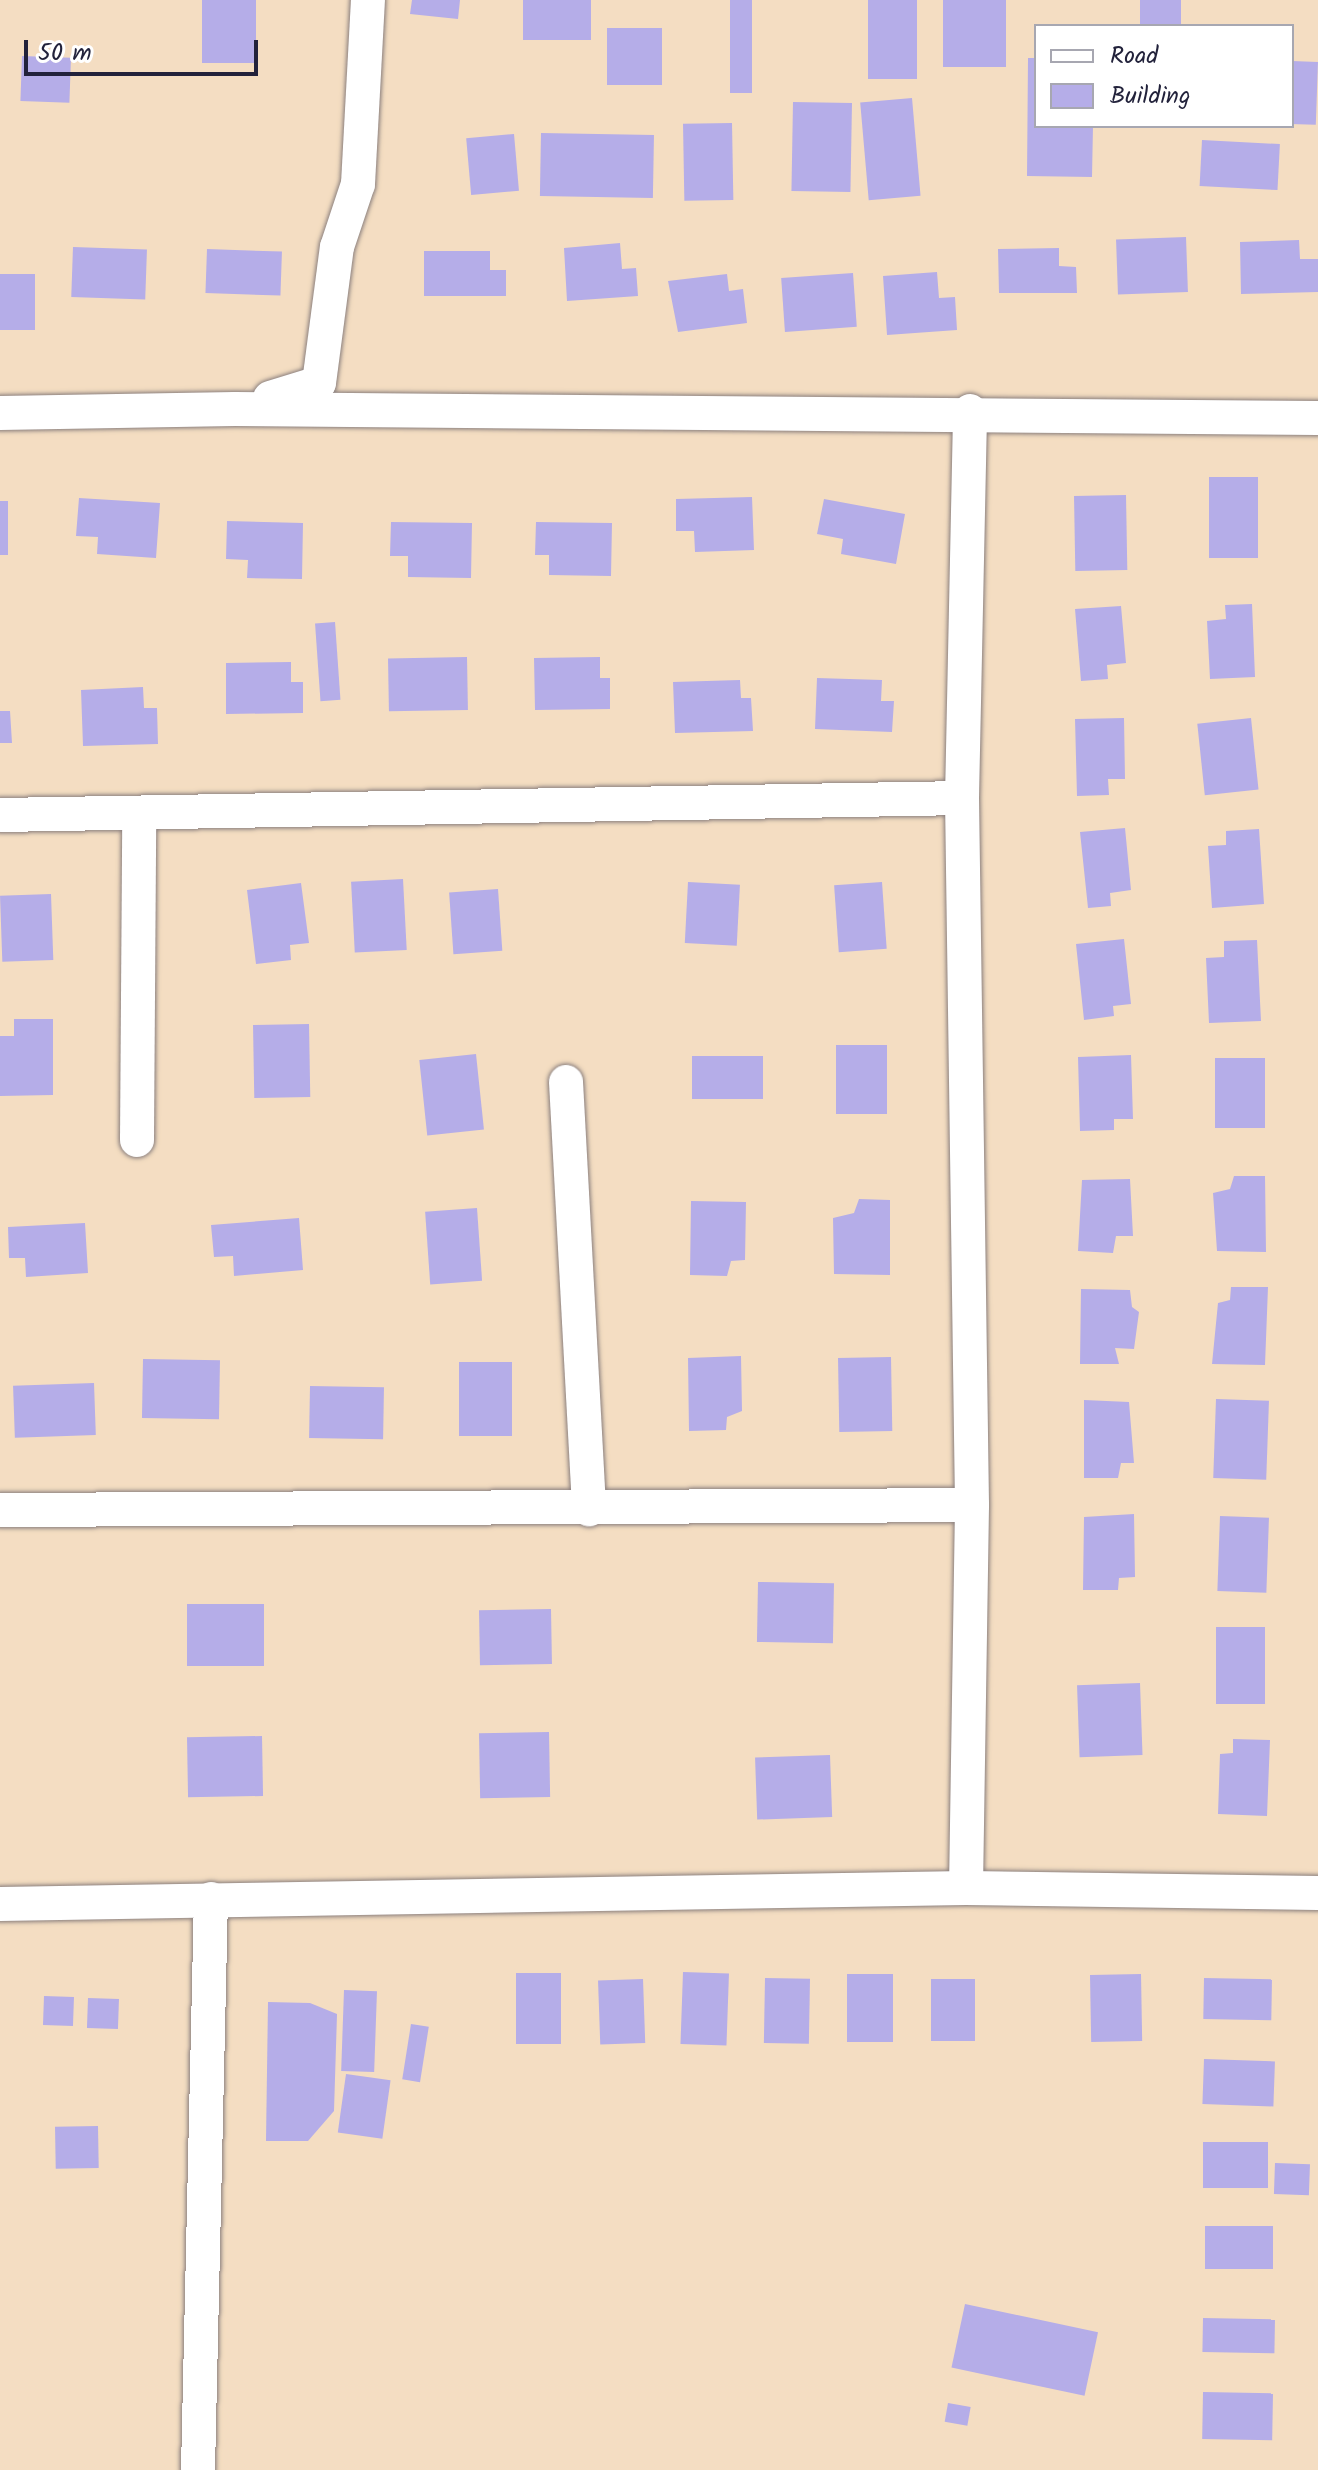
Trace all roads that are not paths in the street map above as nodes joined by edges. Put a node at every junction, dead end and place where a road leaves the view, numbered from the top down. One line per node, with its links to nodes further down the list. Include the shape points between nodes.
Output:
1 (368, 0): 2 (street, via 358,184 337,247 319,383)
2 (235, 409): 3 (street); 4 (street)
3 (970, 411): 5 (street); 6 (street)
4 (0, 413)
5 (1318, 418)
6 (962, 798): 7 (street); 11 (street)
7 (139, 813): 8 (street); 10 (street)
8 (0, 815)
9 (566, 1082): 12 (street)
10 (137, 1140)
11 (972, 1505): 12 (street); 14 (street)
12 (589, 1509): 13 (street)
13 (0, 1510)
14 (966, 1888): 15 (street); 16 (street)
15 (1318, 1893)
16 (211, 1899): 17 (street); 18 (street)
17 (0, 1904)
18 (198, 2470)

